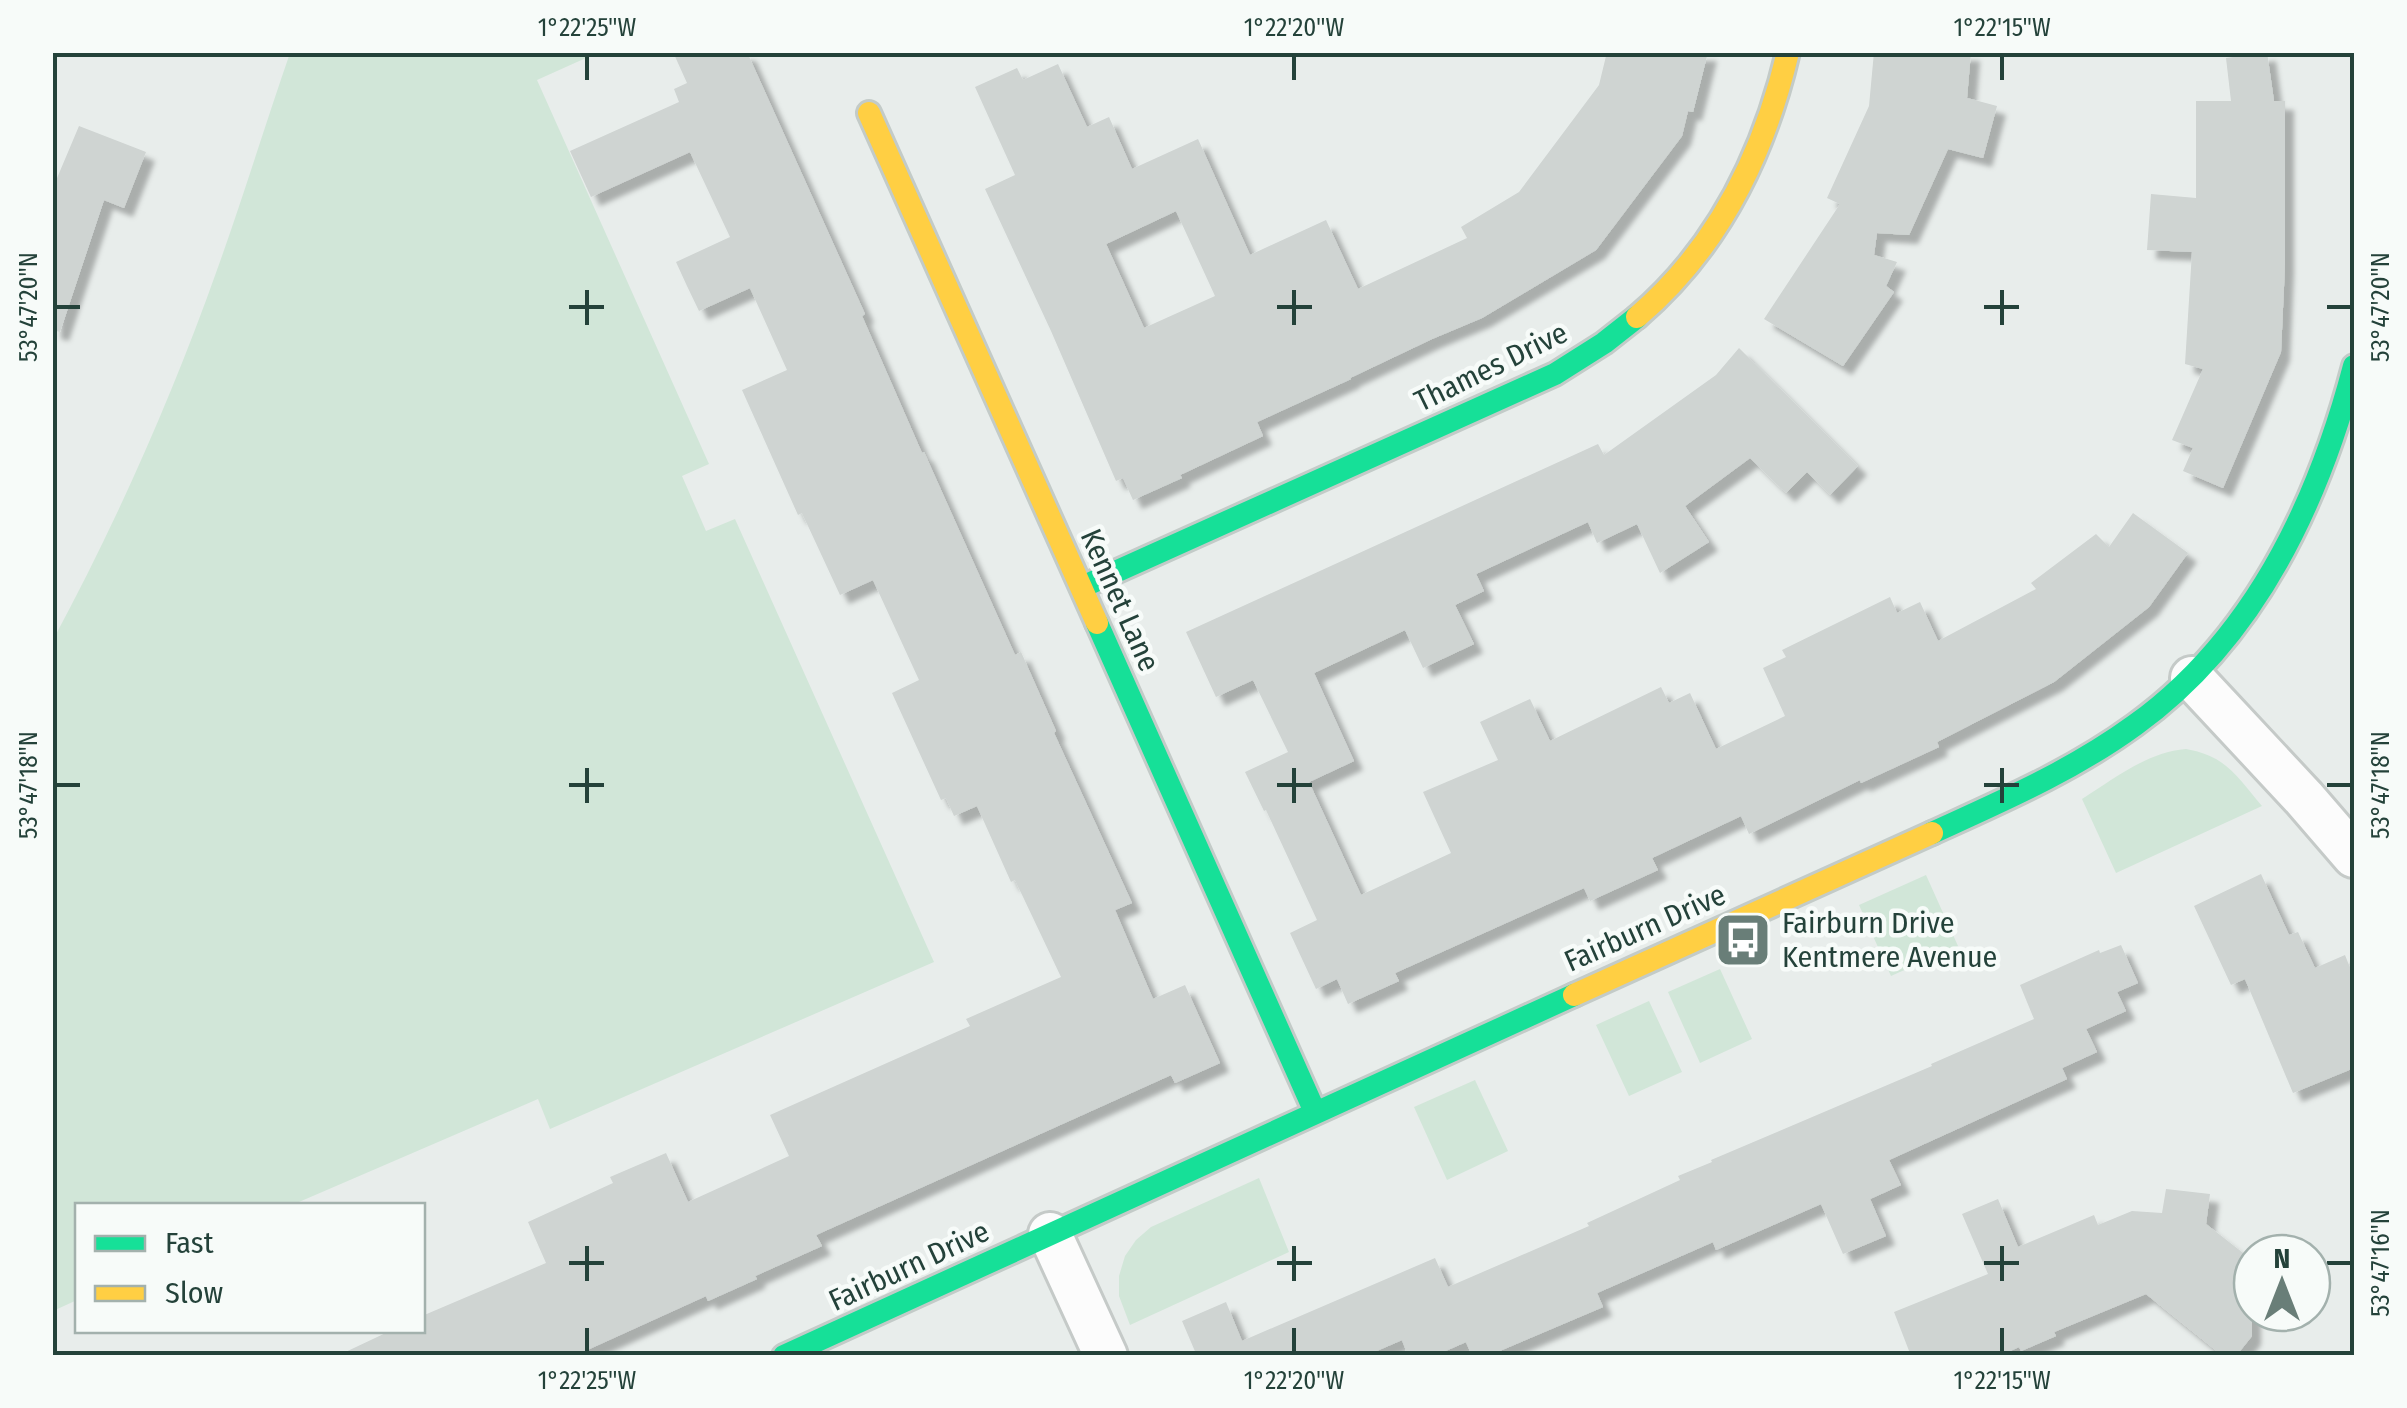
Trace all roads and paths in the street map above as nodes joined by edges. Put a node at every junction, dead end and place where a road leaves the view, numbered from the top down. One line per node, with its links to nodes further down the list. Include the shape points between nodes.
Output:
1 (1788, 52): 4 (street, Thames Drive, via 1760,146 1724,215 1677,277 1620,331 1555,374)
2 (869, 113): 4 (street, Kennet Lane)
3 (2354, 366): 5 (street, Fairburn Drive, via 2331,446 2286,546)
4 (1082, 587): 7 (street, Kennet Lane)
5 (2192, 678): 6 (street); 7 (street, Fairburn Drive, via 2119,737 2026,790)
6 (2354, 856)
7 (1315, 1112): 8 (street, Fairburn Drive)
8 (1050, 1234): 9 (street, Fairburn Drive); 10 (street)
9 (784, 1356)
10 (1106, 1356)

